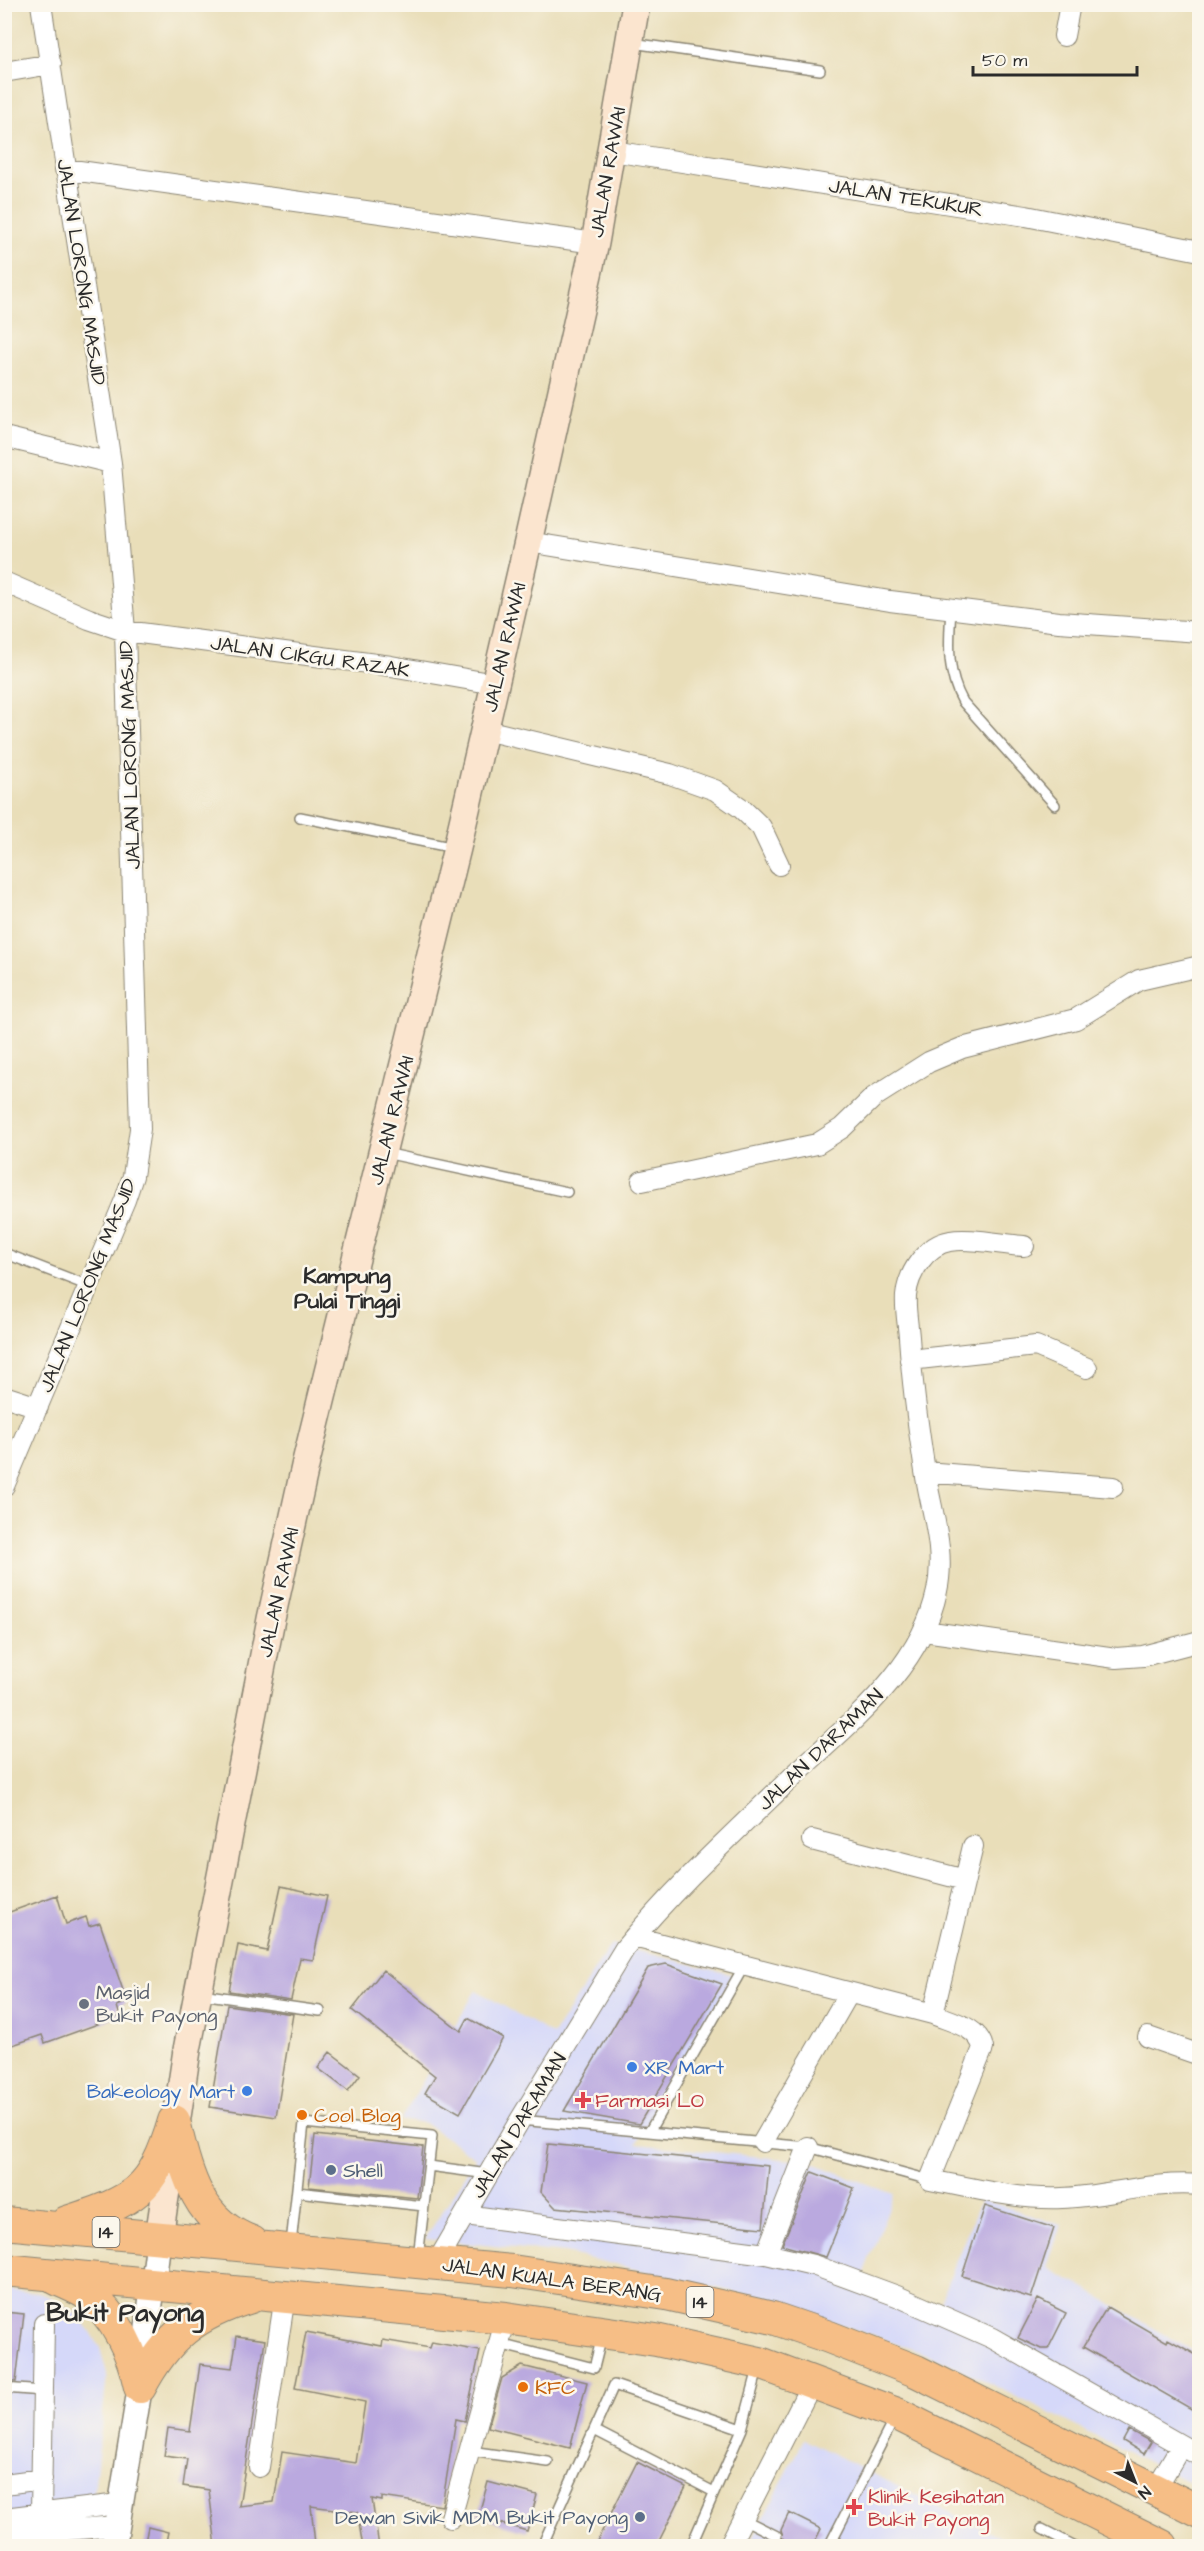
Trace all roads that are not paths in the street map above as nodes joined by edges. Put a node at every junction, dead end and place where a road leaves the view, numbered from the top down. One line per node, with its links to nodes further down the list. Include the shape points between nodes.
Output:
1 (41, 4): 6 (street, JALAN LORONG MASJID)
2 (636, 4): 5 (main road, JALAN RAWAI)
3 (1070, 4): 4 (street)
4 (1064, 36)
5 (630, 42): 7 (lane); 9 (main road, JALAN RAWAI)
6 (51, 63): 8 (street); 10 (street, JALAN LORONG MASJID)
7 (820, 70)
8 (4, 72)
9 (612, 151): 11 (main road, JALAN RAWAI); 12 (street, JALAN TEKUKUR, via 1026,216)
10 (65, 169): 11 (street); 14 (street, JALAN LORONG MASJID)
11 (595, 243): 15 (main road, JALAN RAWAI)
12 (1200, 251)
13 (4, 436): 14 (street)
14 (111, 463): 18 (street, JALAN LORONG MASJID)
15 (528, 542): 17 (street); 20 (main road, JALAN RAWAI)
16 (4, 582): 18 (street, JALAN CIKGU RAZAK)
17 (951, 609): 19 (street, via 1059,622); 22 (lane, via 949,657 955,687 963,702)
18 (125, 631): 20 (street, JALAN CIKGU RAZAK, via 391,666); 32 (street, JALAN LORONG MASJID, via 140,1129 126,1200)
19 (1200, 632)
20 (495, 684): 21 (main road, JALAN RAWAI)
21 (485, 730): 24 (main road, JALAN RAWAI); 25 (street, via 670,774 715,790 761,827)
22 (1055, 805)
23 (300, 818): 24 (lane)
24 (457, 848): 27 (main road, JALAN RAWAI)
25 (779, 866)
26 (1200, 966): 28 (street, via 1139,980 1076,1018 962,1048 929,1062 874,1097 842,1128 817,1144)
27 (382, 1153): 29 (lane); 47 (main road, JALAN RAWAI, via 271,1620)
28 (642, 1181)
29 (567, 1192)
30 (1024, 1246): 33 (street, JALAN DARAMAN, via 950,1240 922,1258 906,1295)
31 (4, 1253): 32 (lane)
32 (89, 1286): 36 (street, JALAN LORONG MASJID)
33 (910, 1360): 34 (street, via 1036,1346); 37 (street, JALAN DARAMAN)
34 (1087, 1368)
35 (4, 1395): 36 (street)
36 (38, 1407): 38 (street, JALAN LORONG MASJID)
37 (925, 1472): 39 (street); 40 (street, JALAN DARAMAN, via 940,1556 937,1590)
38 (4, 1486)
39 (1113, 1487)
40 (924, 1631): 41 (street, via 1116,1658 1143,1656); 45 (street, JALAN DARAMAN, via 905,1663 876,1696)
41 (1200, 1641)
42 (812, 1840): 44 (street)
43 (974, 1846): 44 (street)
44 (965, 1880): 50 (street)
45 (634, 1937): 46 (street); 53 (street, JALAN DARAMAN)
46 (744, 1966): 48 (street); 55 (lane)
47 (198, 1993): 49 (lane); 54 (main road, JALAN RAWAI)
48 (849, 1994): 50 (street); 56 (street)
49 (320, 2011)
50 (933, 2014): 60 (street, via 973,2031 981,2038 983,2048)
51 (1148, 2037): 52 (street)
52 (1200, 2055)
53 (520, 2120): 55 (lane); 59 (street, JALAN DARAMAN)
54 (174, 2121): 66 (highway, via 163,2160 133,2195 106,2210); 67 (main road, JALAN RAWAI); 68 (highway, via 198,2200 236,2236)
55 (649, 2132): 56 (lane)
56 (763, 2142): 57 (lane)
57 (808, 2147): 60 (lane); 69 (street)
58 (429, 2166): 59 (lane); 62 (lane, via 432,2136 304,2123); 63 (lane)
59 (488, 2174): 64 (street, JALAN DARAMAN)
60 (930, 2180): 61 (street, via 1024,2197 1060,2198 1173,2183)
61 (1200, 2185)
62 (297, 2192): 63 (lane); 68 (lane)
63 (424, 2206): 70 (lane)
64 (465, 2215): 69 (street); 70 (street, JALAN DARAMAN)
65 (4, 2223): 66 (highway, JALAN KUALA BERANG / 14)
66 (53, 2227): 67 (highway, JALAN KUALA BERANG / 14)
67 (159, 2237): 68 (highway, JALAN KUALA BERANG / 14); 73 (street)
68 (279, 2248): 70 (highway, JALAN KUALA BERANG / 14)
69 (766, 2254): 85 (street, via 813,2265 992,2338)
70 (427, 2263): 92 (highway, JALAN KUALA BERANG / 14, via 610,2285 773,2318 916,2371)
71 (4, 2270): 72 (highway)
72 (48, 2274): 73 (highway); 79 (highway, via 87,2294 102,2308 127,2345)
73 (153, 2284): 74 (highway); 79 (street)
74 (274, 2295): 76 (highway); 79 (highway, via 222,2306 190,2324 156,2357); 89 (street)
75 (44, 2324): 81 (street)
76 (502, 2331): 77 (highway, via 603,2331); 86 (street)
77 (760, 2363): 78 (highway); 83 (lane)
78 (813, 2381): 82 (highway); 98 (street)
79 (140, 2387): 99 (street)
80 (4, 2388): 81 (lane)
81 (43, 2391): 90 (street)
82 (897, 2414): 103 (highway); 107 (lane)
83 (742, 2429): 84 (lane, via 614,2385); 93 (lane)
84 (594, 2430): 93 (lane); 104 (lane)
85 (1181, 2446): 87 (street); 92 (street)
86 (470, 2451): 88 (lane); 97 (street)
87 (1200, 2456)
88 (548, 2462)
89 (259, 2467)
90 (42, 2480): 91 (street); 95 (street)
91 (4, 2484)
92 (1155, 2490): 94 (highway, JALAN KUALA BERANG / 14)
93 (714, 2492): 105 (lane)
94 (1200, 2512)
95 (42, 2513): 96 (street); 99 (street)
96 (4, 2518)
97 (451, 2518)
98 (743, 2519): 102 (lane); 106 (street)
99 (116, 2526): 101 (street, via 56,2535)
100 (1042, 2529): 108 (lane)
101 (4, 2535)
102 (777, 2535)
103 (1133, 2540): 109 (highway)
104 (542, 2547)
105 (691, 2547)
106 (729, 2547)
107 (829, 2547)
108 (1075, 2547)
109 (1162, 2547)

